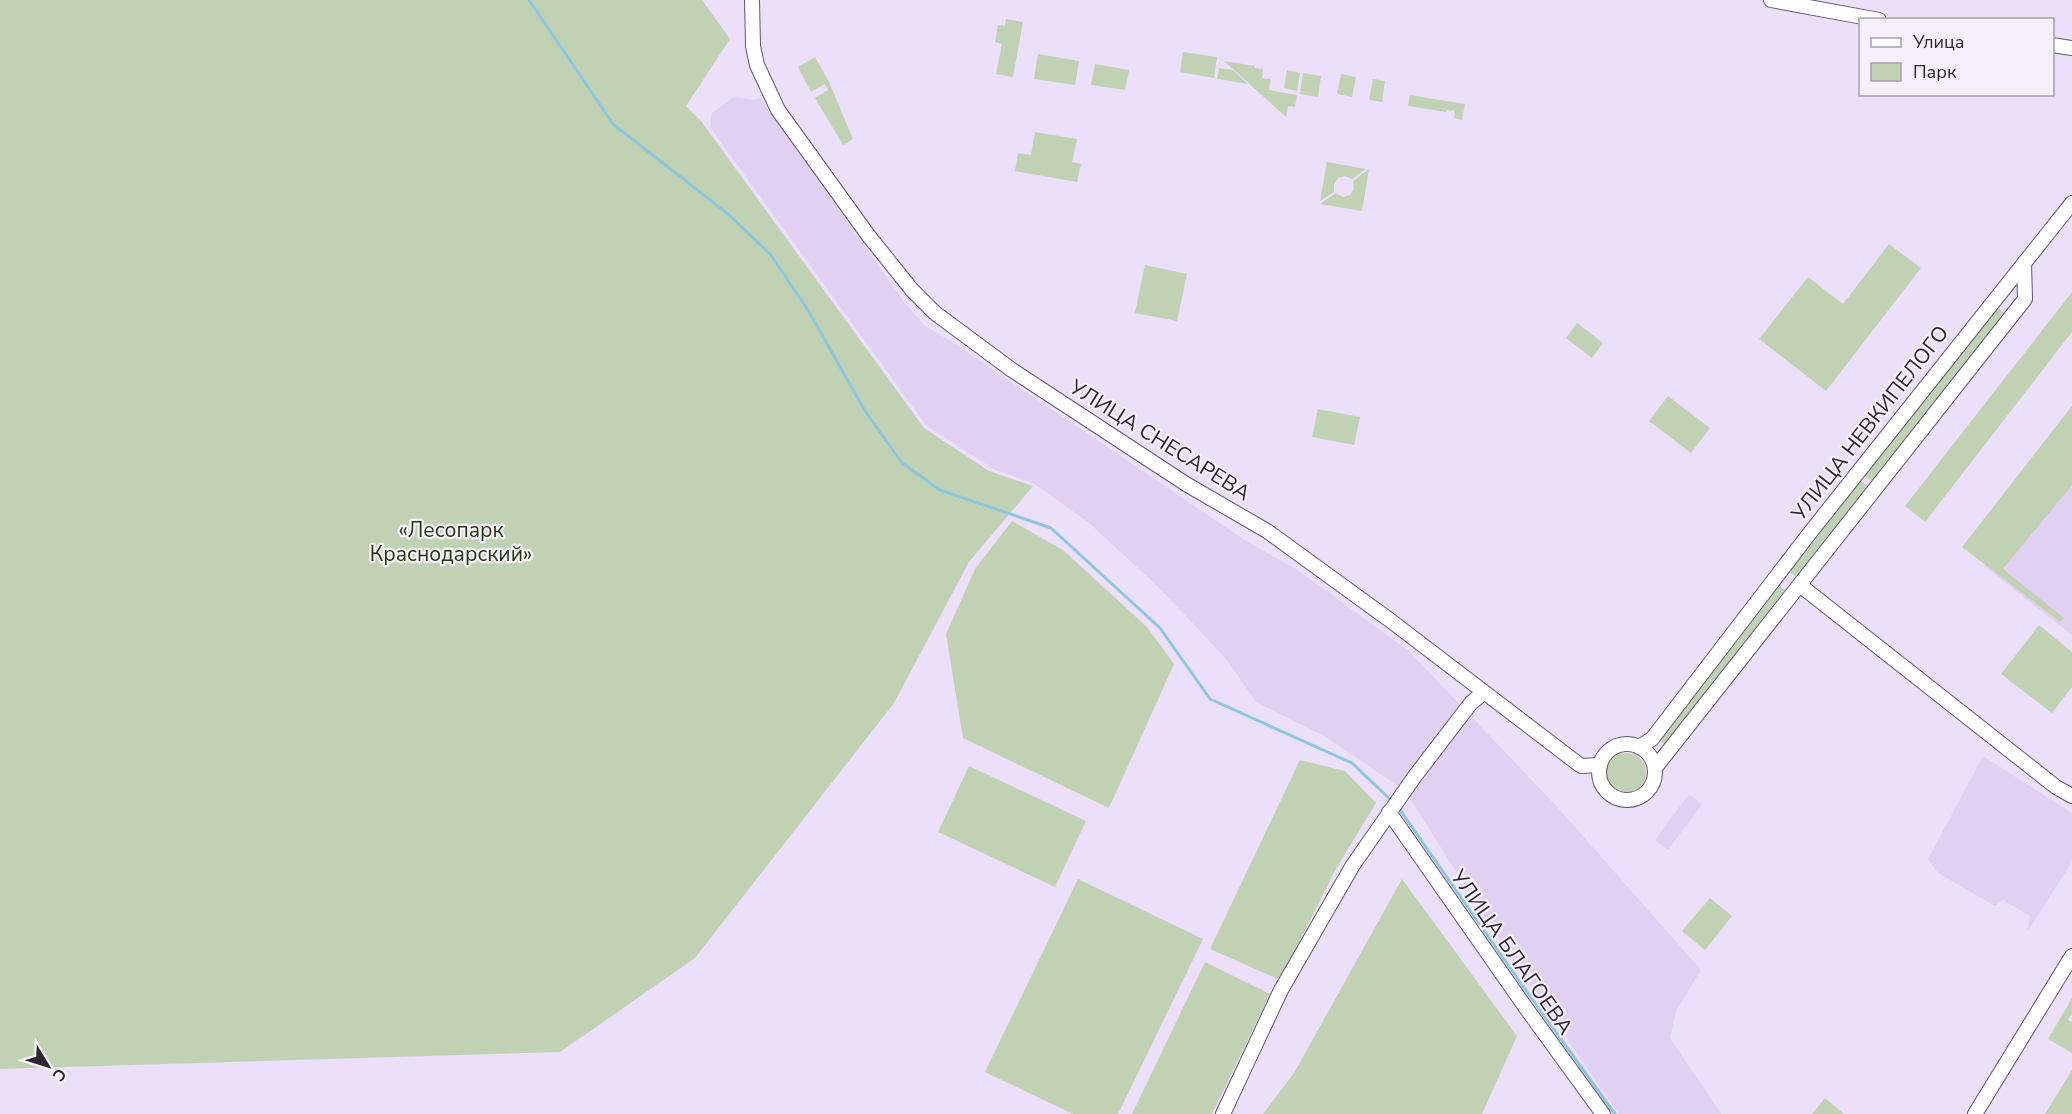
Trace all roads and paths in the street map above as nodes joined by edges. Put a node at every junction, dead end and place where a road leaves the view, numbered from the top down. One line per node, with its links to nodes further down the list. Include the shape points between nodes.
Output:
1 (752, 0): 13 (street, УЛИЦА СНЕСАРЕВА, via 753,46 762,80 778,110 912,290 951,326 1012,370 1186,484 1267,531)
2 (1771, 0): 3 (street)
3 (1868, 18)
4 (2054, 45): 5 (street)
5 (2072, 48)
6 (2072, 202): 7 (street, УЛИЦА НЕВКИПЕЛОГО)
7 (2024, 263): 8 (street, УЛИЦА НЕВКИПЕЛОГО); 9 (street, via 2025,299)
8 (1990, 306): 9 (street, via 1999,304 2006,310); 10 (street, УЛИЦА НЕВКИПЕЛОГО)
9 (2008, 321): 12 (street)
10 (1784, 566): 11 (street, УЛИЦА НЕВКИПЕЛОГО); 12 (street)
11 (1774, 579): 12 (street); 14 (street, УЛИЦА НЕВКИПЕЛОГО, via 1652,739)
12 (1800, 587): 16 (street); 17 (street, via 2046,780)
13 (1483, 693): 15 (street, УЛИЦА СНЕСАРЕВА, via 1581,766); 18 (street, via 1471,703)
14 (1639, 747): 15 (street, via 1625,744 1612,748); 16 (street, via 1650,755)
15 (1600, 765): 16 (street, via 1599,778 1604,789 1625,800 1648,791)
16 (1655, 768)
17 (2072, 796)
18 (1390, 810): 20 (street, via 1353,865 1281,990); 21 (street, УЛИЦА БЛАГОЕВА)
19 (2072, 956): 22 (street)
20 (1223, 1114)
21 (1603, 1114)
22 (1975, 1114)

